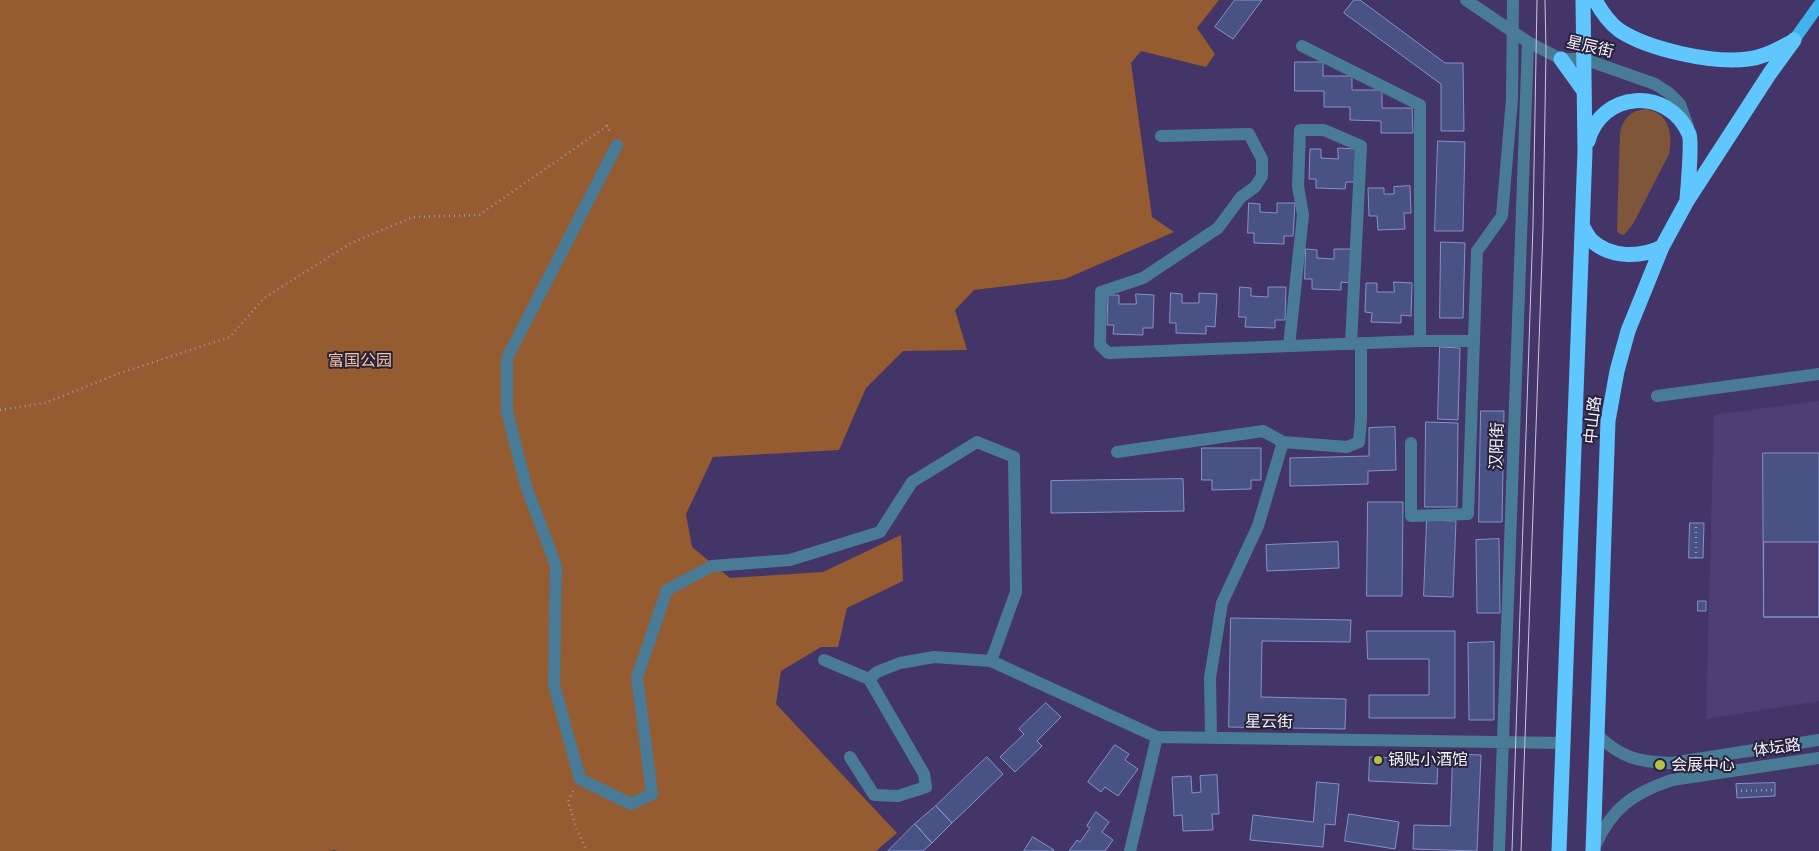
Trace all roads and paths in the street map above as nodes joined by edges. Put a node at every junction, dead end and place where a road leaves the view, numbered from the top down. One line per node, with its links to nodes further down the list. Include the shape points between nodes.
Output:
1 (1466, 0): 6 (street, 星辰街)
2 (1513, 0): 6 (street)
3 (1583, 0): 11 (highway, 中山路)
4 (1595, 0): 7 (highway, via 1601,12 1618,29 1640,41 1693,56 1746,60 1770,54)
5 (1819, 5): 7 (main road)
6 (1514, 32): 8 (street, 星辰街); 21 (street, via 1502,216 1477,251)
7 (1794, 40): 17 (highway, 中山路)
8 (1528, 42): 10 (street, 星辰街); 39 (street, 汉阳街)
9 (1302, 46): 20 (street, via 1420,105)
10 (1561, 59): 11 (street, 星辰街); 12 (highway)
11 (1584, 59): 12 (highway, 中山路); 14 (street, 星辰街, via 1655,84 1669,93 1680,104)
12 (1584, 91): 16 (highway, 中山路)
13 (1161, 136): 23 (street, via 1249,134 1262,159 1262,176 1256,187 1241,197 1218,228 1144,278 1102,292 1100,345 1108,353)
14 (1690, 136): 16 (highway, via 1670,110 1657,103 1628,101 1613,107 1593,126); 17 (highway)
15 (617, 145): 26 (path, via 607,126 479,215 413,217 351,243 264,298 230,337 120,373 45,403); 43 (street, via 507,358 507,411 526,486 556,566 554,686)
16 (1585, 151): 18 (highway, 中山路)
17 (1687, 200): 19 (highway, 中山路)
18 (1582, 226): 19 (highway, via 1590,239 1617,253 1633,255); 40 (highway, 中山路)
19 (1662, 247): 35 (highway, 中山路, via 1628,331 1608,421)
20 (1420, 341): 21 (street); 22 (street)
21 (1474, 341): 28 (street, via 1468,514 1411,516)
22 (1356, 343): 23 (street); 23 (street, via 1361,146 1324,130 1300,130 1298,186 1303,215); 27 (street, via 1361,419 1359,442 1347,447)
23 (1289, 346)
24 (1819, 374): 25 (street)
25 (1657, 396)
26 (0, 410)
27 (1283, 442): 29 (street, via 1263,431); 37 (street, via 1258,526 1222,603 1210,678)
28 (1411, 443)
29 (1117, 452)
30 (1696, 523): 31 (path)
31 (1696, 558)
32 (824, 660): 34 (street)
33 (991, 661): 34 (street, via 934,657 900,663 877,672); 36 (street, 星云街); 43 (street, via 1016,592 1014,457 977,442 912,482 880,532 790,560 712,566 667,590 637,677 652,794 631,804)
34 (869, 679): 41 (street, via 924,774 926,786 898,796 874,795)
35 (1597, 735): 38 (street, 体坛路, via 1627,756 1646,762 1671,763); 50 (highway, 中山路)
36 (1157, 737): 37 (street, 星云街); 47 (street)
37 (1211, 738): 39 (street, 星云街)
38 (1819, 740)
39 (1502, 742): 40 (street, 星云街); 48 (street, 汉阳街)
40 (1563, 744): 49 (highway, 中山路)
41 (850, 758)
42 (1819, 758): 50 (street, 体坛路, via 1672,780 1651,787 1615,812 1602,829)
43 (580, 779): 46 (path, via 568,801)
44 (1775, 790): 45 (path)
45 (1736, 791)
46 (587, 851)
47 (1130, 851)
48 (1499, 851)
49 (1559, 851)
50 (1593, 851)

